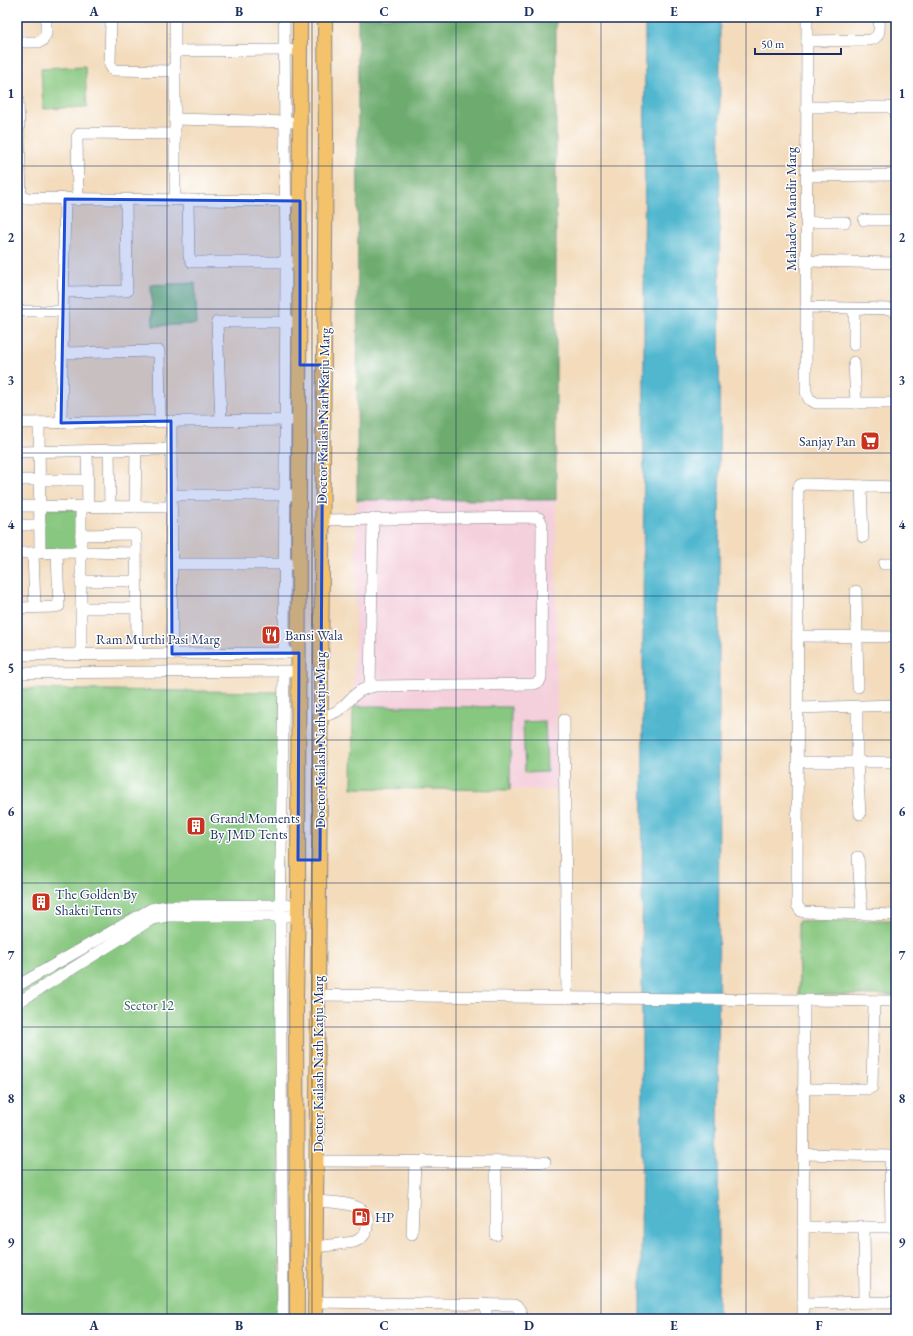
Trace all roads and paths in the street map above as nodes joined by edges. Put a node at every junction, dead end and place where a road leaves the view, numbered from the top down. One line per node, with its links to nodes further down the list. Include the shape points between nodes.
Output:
1 (46, 17): 10 (street, via 46,34 42,41)
2 (111, 17): 14 (street, via 110,66 113,70)
3 (175, 17): 13 (street)
4 (284, 17): 11 (street)
5 (300, 17): 12 (main road, Doctor Kailash Nath Katju Marg)
6 (325, 17): 53 (main road, Doctor Kailash Nath Katju Marg)
7 (807, 17): 9 (street, Mahadev Mandir Marg)
8 (879, 17): 9 (street, via 879,32 875,39)
9 (807, 41): 16 (street, Mahadev Mandir Marg)
10 (17, 42)
11 (284, 50): 12 (street); 13 (street); 20 (street)
12 (300, 50): 21 (main road, Doctor Kailash Nath Katju Marg)
13 (175, 51): 14 (street)
14 (175, 72): 19 (street)
15 (17, 100): 17 (street)
16 (807, 106): 18 (street, via 889,108 895,110); 24 (street, Mahadev Mandir Marg)
17 (18, 111): 25 (street)
18 (896, 116)
19 (175, 119): 20 (street); 22 (street)
20 (284, 121): 21 (street); 31 (street)
21 (301, 122): 32 (main road, Doctor Kailash Nath Katju Marg)
22 (175, 134): 27 (street, via 80,133 77,137); 29 (street)
23 (896, 175): 24 (street)
24 (806, 176): 35 (street, Mahadev Mandir Marg)
25 (19, 198): 26 (street)
26 (66, 200): 27 (street); 41 (street)
27 (78, 200): 28 (street)
28 (126, 200): 29 (street); 41 (street, via 127,292)
29 (175, 200): 30 (street)
30 (188, 200): 31 (street); 38 (street, via 189,256 192,262)
31 (285, 201): 32 (street); 38 (street)
32 (300, 201): 39 (main road, Doctor Kailash Nath Katju Marg)
33 (864, 220): 34 (street)
34 (896, 220)
35 (806, 222): 36 (street); 37 (street, Mahadev Mandir Marg)
36 (845, 222)
37 (806, 261): 40 (street); 42 (street, Mahadev Mandir Marg)
38 (286, 262): 39 (street); 48 (street)
39 (300, 262): 47 (main road, Doctor Kailash Nath Katju Marg)
40 (896, 263)
41 (64, 292): 45 (street)
42 (806, 307): 43 (street); 54 (street, Mahadev Mandir Marg, via 806,392 816,403)
43 (854, 308): 46 (street, via 890,309); 49 (street)
44 (17, 311): 45 (street)
45 (63, 311): 50 (street)
46 (896, 313)
47 (300, 321): 48 (street); 52 (main road, Doctor Kailash Nath Katju Marg)
48 (286, 322): 56 (street); 58 (street, via 217,322)
49 (854, 345)
50 (62, 353): 59 (street, via 159,351); 62 (street)
51 (854, 362): 54 (street)
52 (300, 364): 53 (main road); 57 (main road, Doctor Kailash Nath Katju Marg)
53 (323, 365): 83 (main road, Doctor Kailash Nath Katju Marg)
54 (856, 403): 55 (street)
55 (896, 403)
56 (285, 420): 57 (street); 58 (street); 75 (street)
57 (300, 420): 75 (main road, Doctor Kailash Nath Katju Marg)
58 (221, 421): 59 (street)
59 (165, 422): 62 (street); 63 (street)
60 (17, 423): 61 (street)
61 (39, 423): 62 (street); 68 (street)
62 (61, 423)
63 (171, 448): 64 (street); 74 (street)
64 (136, 449): 65 (street); 80 (street)
65 (109, 450): 66 (street); 79 (street)
66 (87, 451): 68 (street); 71 (street)
67 (17, 452): 68 (street)
68 (39, 452): 70 (street)
69 (17, 480): 70 (street)
70 (39, 480): 71 (street); 77 (street)
71 (88, 480): 78 (street)
72 (861, 486): 73 (street); 87 (street); 104 (street, via 805,484 800,485 798,489)
73 (896, 487)
74 (171, 495): 75 (street); 81 (street)
75 (293, 495): 94 (main road, Doctor Kailash Nath Katju Marg)
76 (17, 506): 77 (street)
77 (40, 506): 78 (street); 85 (street)
78 (84, 507): 79 (street); 86 (street)
79 (110, 507): 80 (street)
80 (135, 507): 81 (street)
81 (171, 507): 93 (street)
82 (373, 519): 83 (street); 116 (street); 116 (street, via 538,518 542,524 541,677 540,681 533,684)
83 (322, 520): 121 (main road, Doctor Kailash Nath Katju Marg)
84 (17, 525): 85 (street)
85 (40, 525): 91 (street)
86 (81, 536): 89 (street); 92 (street, via 134,534)
87 (863, 537)
88 (58, 552): 89 (street); 91 (street); 101 (street, via 59,606)
89 (81, 552): 92 (street); 98 (street)
90 (17, 553): 91 (street)
91 (37, 553): 101 (street)
92 (136, 553): 97 (street)
93 (172, 564): 94 (street); 111 (street)
94 (292, 564): 107 (street); 108 (main road, Doctor Kailash Nath Katju Marg)
95 (884, 564): 96 (street)
96 (896, 564)
97 (136, 581): 98 (street); 103 (street)
98 (81, 582): 102 (street)
99 (856, 591): 105 (street)
100 (17, 608): 101 (street)
101 (35, 608)
102 (81, 608): 103 (street); 109 (street)
103 (136, 608): 110 (street)
104 (798, 636): 105 (street); 120 (street)
105 (857, 637): 106 (street); 117 (street)
106 (896, 637)
107 (284, 653): 108 (street, Ram Murthi Pasi Marg); 111 (street, Ram Murthi Pasi Marg)
108 (299, 653): 113 (main road, Doctor Kailash Nath Katju Marg)
109 (81, 654): 110 (street, Ram Murthi Pasi Marg); 112 (street, Ram Murthi Pasi Marg)
110 (136, 654): 111 (street, Ram Murthi Pasi Marg)
111 (172, 654)
112 (17, 655)
113 (299, 671): 114 (street); 128 (main road, Doctor Kailash Nath Katju Marg)
114 (284, 672): 115 (street); 130 (street)
115 (17, 673)
116 (370, 687): 121 (street, via 353,695 334,713)
117 (858, 687)
118 (896, 705): 119 (street)
119 (857, 706): 120 (street); 124 (street)
120 (798, 708): 123 (street)
121 (320, 716): 129 (main road, Doctor Kailash Nath Katju Marg)
122 (564, 720): 137 (street)
123 (797, 762): 124 (street); 132 (street, via 797,905 804,912)
124 (857, 762): 125 (street); 126 (street)
125 (896, 762)
126 (860, 814)
127 (858, 857): 132 (street)
128 (298, 860): 129 (main road); 131 (main road, Doctor Kailash Nath Katju Marg)
129 (320, 860): 136 (main road, Doctor Kailash Nath Katju Marg)
130 (280, 904): 131 (street); 134 (street); 135 (street, via 168,906 151,909)
131 (298, 910): 134 (street); 161 (main road, Doctor Kailash Nath Katju Marg)
132 (862, 914): 133 (street)
133 (896, 914)
134 (280, 916): 141 (street, via 168,916 152,919); 160 (street)
135 (17, 986)
136 (318, 995): 137 (street); 144 (main road, Doctor Kailash Nath Katju Marg)
137 (566, 998): 138 (street)
138 (804, 1001): 139 (street); 142 (street)
139 (874, 1001): 140 (street); 142 (street, via 872,1087)
140 (896, 1001)
141 (17, 1003)
142 (803, 1089): 143 (street)
143 (803, 1154): 149 (street); 151 (street, via 890,1156)
144 (317, 1161): 145 (street); 148 (main road, Doctor Kailash Nath Katju Marg)
145 (415, 1162): 146 (street); 152 (street)
146 (496, 1162): 147 (street); 153 (street)
147 (545, 1162)
148 (317, 1201): 154 (main road, Doctor Kailash Nath Katju Marg); 154 (street, via 352,1205 364,1210 367,1228 366,1233 354,1242)
149 (803, 1227): 150 (street); 159 (street)
150 (864, 1227): 151 (street); 156 (street)
151 (893, 1227)
152 (412, 1234)
153 (496, 1235)
154 (316, 1248): 155 (main road, Doctor Kailash Nath Katju Marg)
155 (315, 1302): 158 (street); 162 (main road, Doctor Kailash Nath Katju Marg)
156 (865, 1302): 157 (street); 159 (street)
157 (896, 1302)
158 (486, 1304): 163 (street); 164 (street, via 514,1305 520,1310)
159 (803, 1304): 165 (street)
160 (283, 1319)
161 (297, 1319)
162 (315, 1319)
163 (486, 1319)
164 (521, 1319)
165 (802, 1319)

